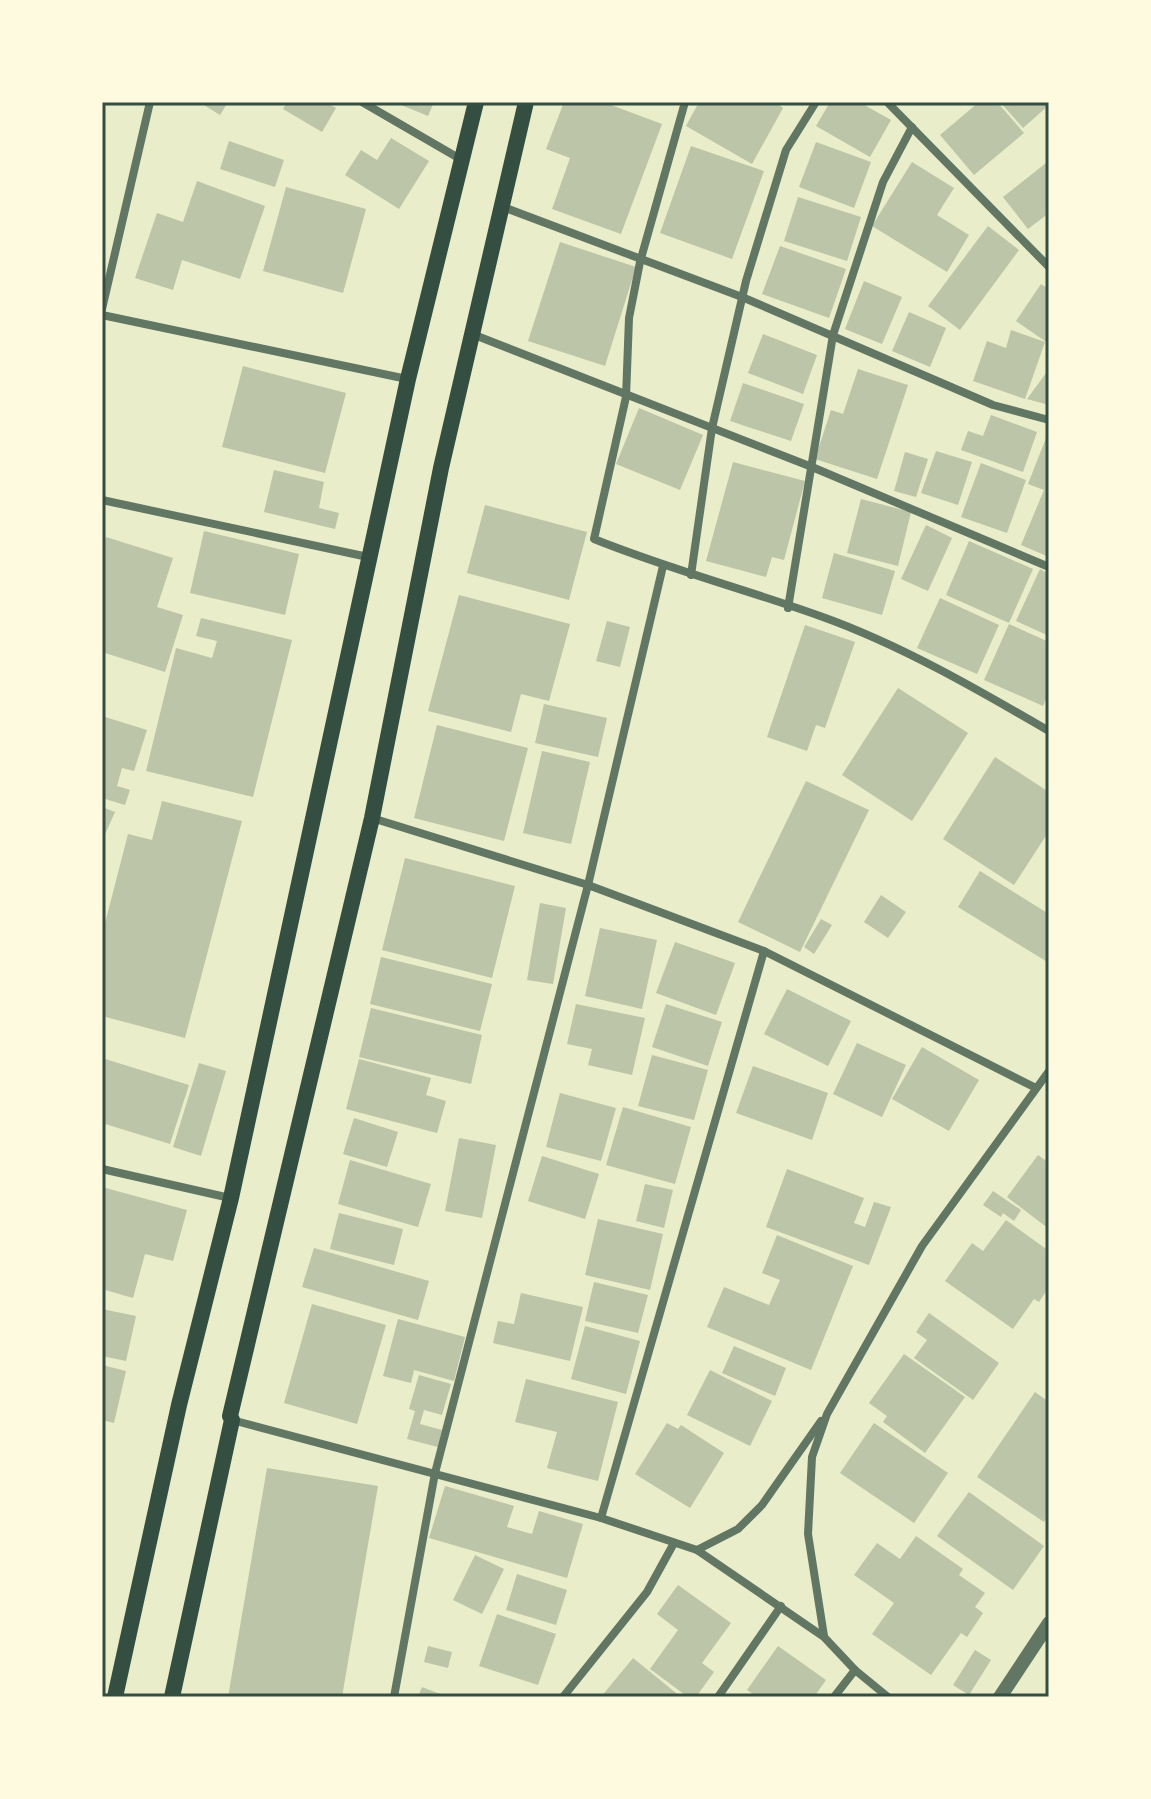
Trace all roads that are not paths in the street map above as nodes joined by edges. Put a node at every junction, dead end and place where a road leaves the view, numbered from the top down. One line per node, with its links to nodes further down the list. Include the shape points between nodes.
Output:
1 (150, 102): 14 (street)
2 (362, 102): 9 (street)
3 (476, 102): 9 (main road)
4 (526, 102): 10 (main road)
5 (685, 102): 11 (street)
6 (816, 102): 13 (street, via 786,150)
7 (887, 102): 8 (street)
8 (912, 127): 12 (street); 16 (street, via 874,206)
9 (463, 160): 17 (main road)
10 (501, 206): 11 (street); 15 (main road)
11 (640, 262): 13 (street); 18 (street, via 629,318)
12 (1049, 267)
13 (742, 297): 16 (street); 20 (street)
14 (102, 312): 17 (street)
15 (472, 334): 18 (street); 29 (main road)
16 (833, 335): 19 (street, via 993,405); 21 (street)
17 (408, 379): 23 (main road)
18 (626, 397): 20 (street); 24 (street, via 594,539)
19 (1049, 420)
20 (712, 428): 21 (street); 26 (street)
21 (812, 467): 25 (street); 27 (street)
22 (102, 500): 23 (street)
23 (368, 557): 35 (main road)
24 (663, 566): 26 (street); 30 (street)
25 (1049, 567)
26 (691, 575): 27 (street)
27 (788, 608): 28 (street, via 820,616 966,682)
28 (1049, 731)
29 (372, 818): 30 (street); 37 (main road)
30 (588, 885): 31 (street); 38 (street)
31 (764, 951): 33 (street); 39 (street)
32 (1049, 1071): 33 (street)
33 (1034, 1087): 36 (street, via 922,1246)
34 (102, 1169): 35 (street)
35 (231, 1198): 46 (main road)
36 (827, 1414): 41 (street, via 762,1505 738,1529); 44 (street, via 812,1457 808,1534)
37 (232, 1420): 38 (street); 47 (main road)
38 (435, 1473): 39 (street); 48 (street)
39 (601, 1518): 40 (street)
40 (674, 1543): 41 (street); 49 (street, via 647,1592)
41 (697, 1550): 42 (street)
42 (781, 1606): 44 (street); 50 (street)
43 (1049, 1623): 53 (street)
44 (824, 1637): 45 (street)
45 (855, 1670): 51 (street); 52 (street)
46 (115, 1697)
47 (172, 1697)
48 (394, 1697)
49 (563, 1697)
50 (718, 1697)
51 (834, 1697)
52 (888, 1697)
53 (1000, 1697)

